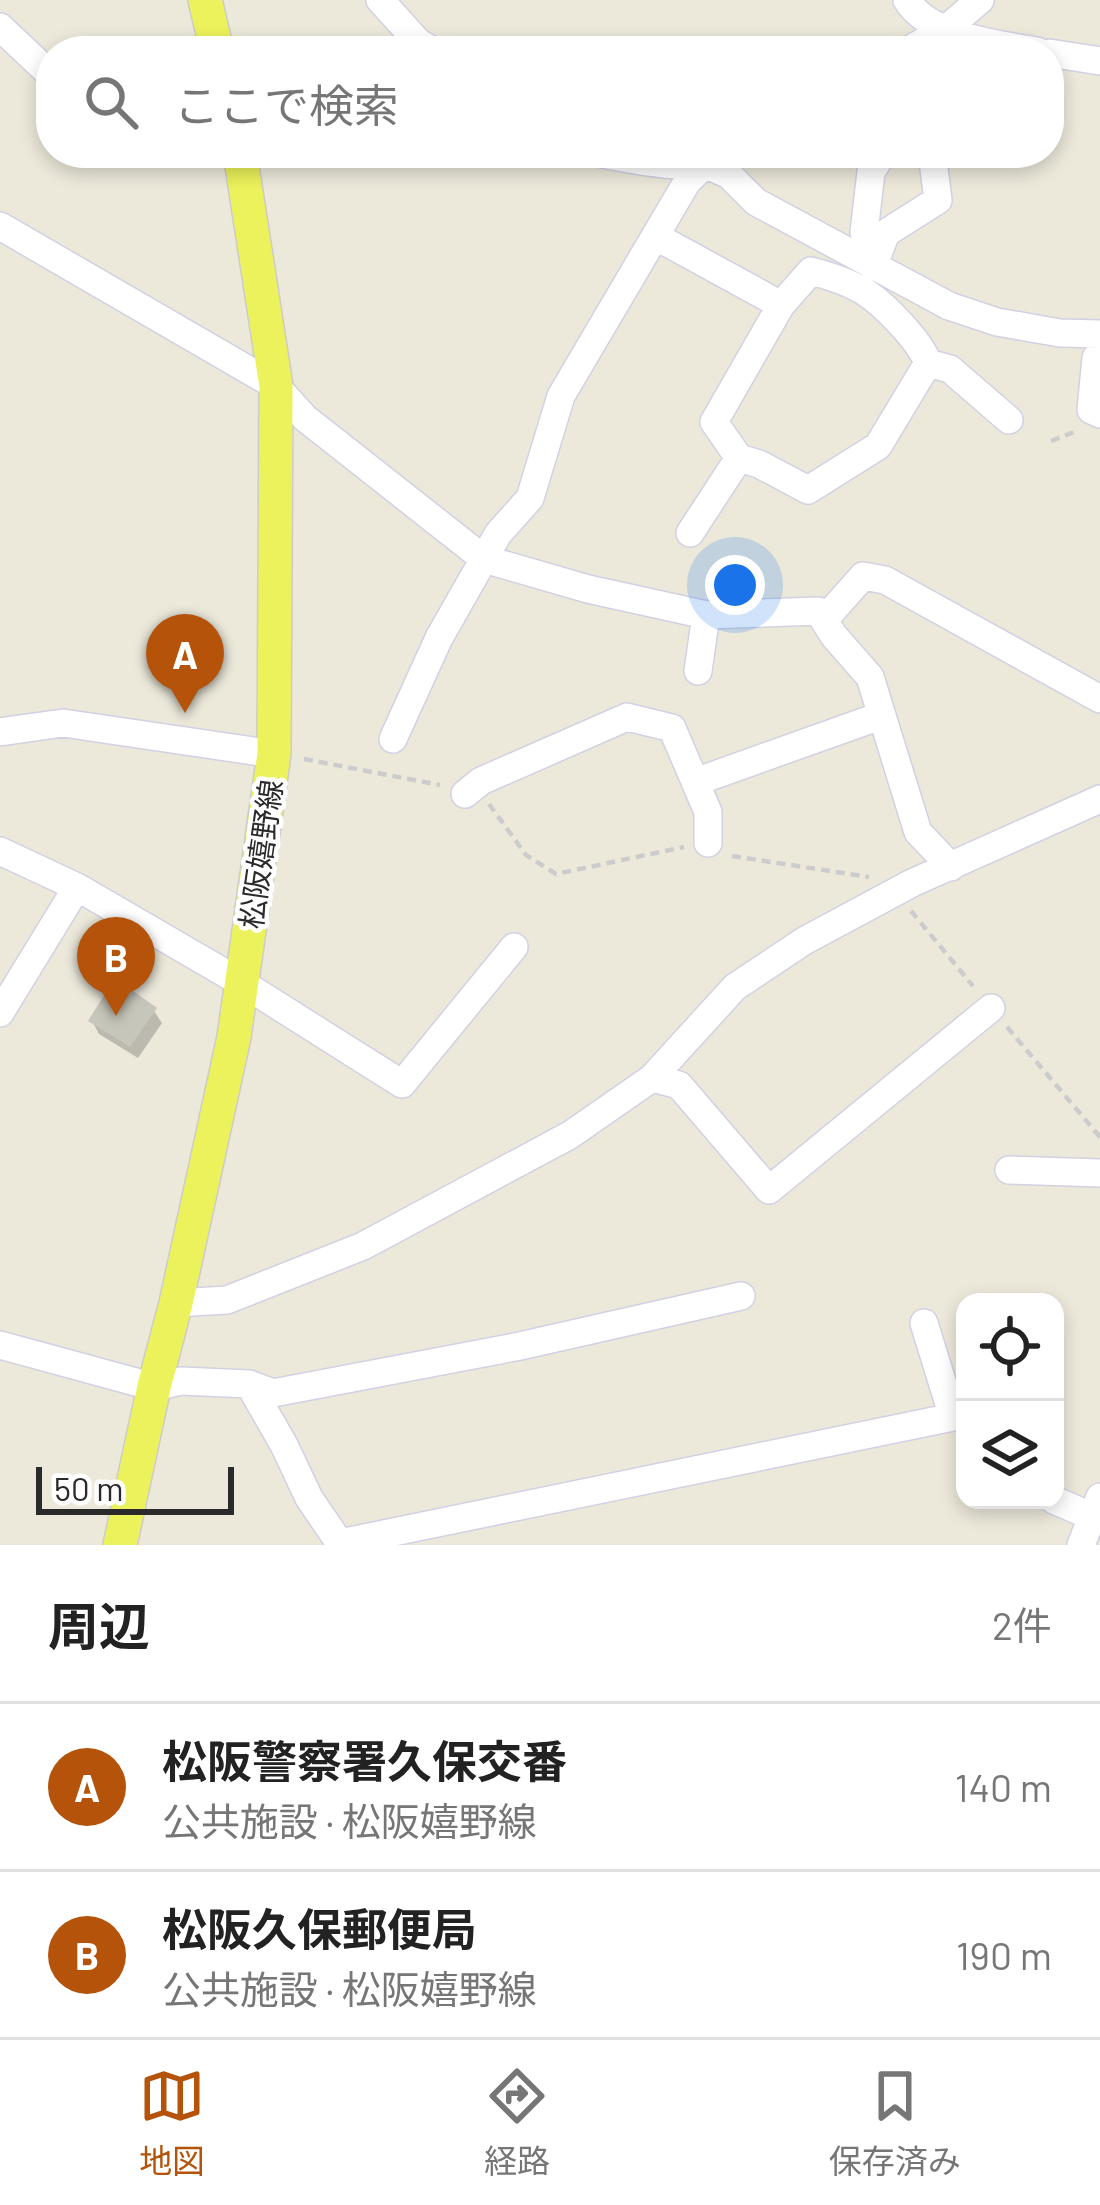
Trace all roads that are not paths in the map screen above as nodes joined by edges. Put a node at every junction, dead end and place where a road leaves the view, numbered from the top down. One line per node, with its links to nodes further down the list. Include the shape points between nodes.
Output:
1 (205, 0): 7 (main road)
2 (380, 0): 8 (street)
3 (907, 0): 6 (street, via 915,14)
4 (980, 0): 6 (street)
5 (0, 27): 13 (street)
6 (946, 29): 9 (street); 10 (street)
7 (213, 36)
8 (413, 36)
9 (934, 36)
10 (966, 36)
11 (1064, 56): 12 (street)
12 (1100, 62)
13 (36, 63)
14 (236, 168): 25 (main road, 松阪嬉野線)
15 (704, 168): 20 (street)
16 (722, 168): 21 (street, via 756,202)
17 (874, 168): 21 (street, via 864,232)
18 (934, 168): 21 (street, via 938,200 886,233)
19 (0, 226): 25 (street)
20 (656, 236): 22 (street); 30 (street, via 561,396 530,498)
21 (877, 257): 23 (street, via 949,306)
22 (781, 305): 24 (street, via 812,271 837,278 868,293); 28 (street, via 714,422)
23 (1098, 346): 26 (street, via 1091,410)
24 (928, 363): 27 (street, via 950,369); 28 (street, via 878,446 808,490)
25 (276, 386): 30 (street, via 305,418); 38 (main road, 松阪嬉野線)
26 (1100, 414)
27 (1009, 420)
28 (739, 458): 29 (street)
29 (690, 533)
30 (484, 559): 31 (street); 37 (street)
31 (706, 615): 32 (street, via 818,611); 33 (street)
32 (824, 620): 34 (street, via 862,576 885,580); 35 (street, via 870,676)
33 (698, 671)
34 (1100, 699)
35 (880, 716): 39 (street); 44 (street, via 918,832)
36 (0, 733): 38 (street, via 63,723)
37 (393, 739)
38 (274, 754): 47 (main road, 松阪嬉野線)
39 (695, 782): 40 (street, via 672,728 627,717); 42 (street, via 708,812)
40 (465, 794)
41 (1100, 799): 44 (street)
42 (707, 842)
43 (0, 851): 45 (street)
44 (951, 867): 50 (street, via 804,941 735,987)
45 (76, 887): 47 (street); 49 (street)
46 (514, 947): 47 (street, via 402,1084)
47 (242, 983): 54 (main road, 松阪嬉野線)
48 (991, 1008): 50 (street, via 769,1190 679,1084)
49 (0, 1013)
50 (652, 1078): 54 (street, via 570,1135 363,1246 227,1300)
51 (1009, 1170): 52 (street)
52 (1100, 1173)
53 (741, 1296): 57 (street, via 273,1393)
54 (176, 1303): 58 (main road, 松阪嬉野線)
55 (924, 1323): 61 (street, via 953,1417)
56 (0, 1345): 58 (street)
57 (249, 1384): 58 (street); 61 (street)
58 (154, 1387): 62 (main road, 松阪嬉野線)
59 (1064, 1502): 60 (street)
60 (1098, 1511): 63 (street)
61 (340, 1544)
62 (120, 1545)
63 (1082, 1545)

